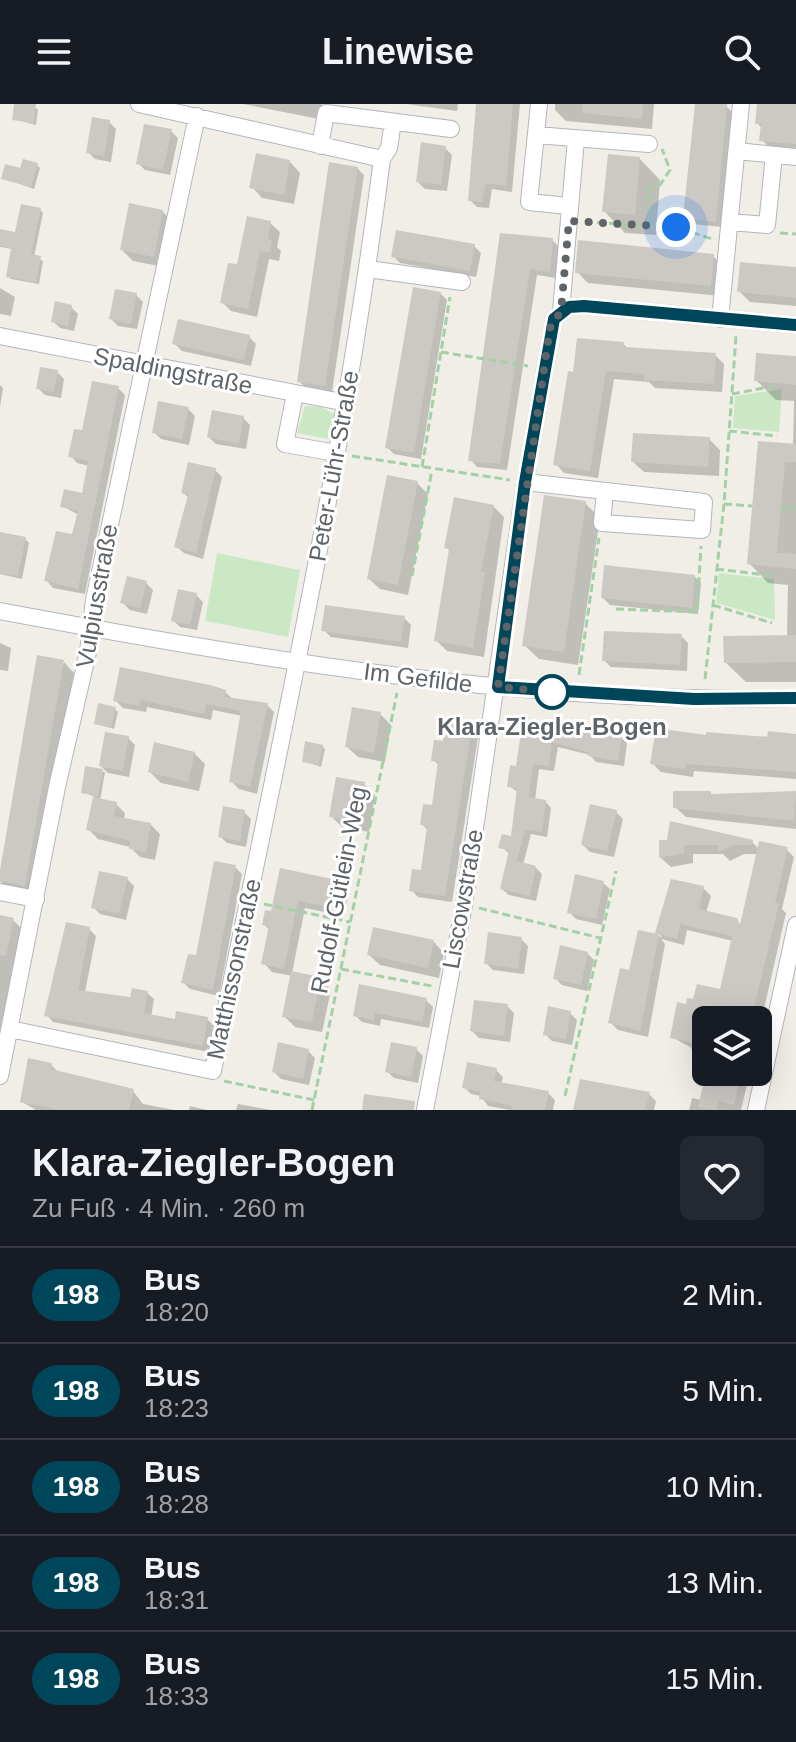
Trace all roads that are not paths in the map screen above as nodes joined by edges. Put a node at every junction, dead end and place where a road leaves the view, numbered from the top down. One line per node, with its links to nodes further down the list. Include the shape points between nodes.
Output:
1 (139, 104): 4 (street)
2 (539, 104): 7 (street)
3 (741, 104): 11 (street)
4 (197, 116): 10 (street); 23 (street, Vulpiusstraße)
5 (393, 122): 6 (street); 10 (street, via 326,113); 14 (street, Peter-Lühr-Straße)
6 (451, 129)
7 (536, 135): 8 (street); 15 (street, via 529,202)
8 (576, 139): 9 (street); 15 (street)
9 (649, 144)
10 (320, 146): 14 (street)
11 (737, 151): 12 (street); 16 (street)
12 (774, 155): 13 (street); 16 (street, via 767,225)
13 (796, 157)
14 (382, 159): 17 (street, Peter-Lühr-Straße)
15 (569, 213): 19 (street)
16 (730, 222): 20 (street)
17 (368, 269): 18 (street); 25 (street, Peter-Lühr-Straße)
18 (458, 281)
19 (561, 311): 20 (street, via 584,306); 27 (street, via 550,328)
20 (729, 320): 21 (street)
21 (796, 325)
22 (0, 336): 23 (street, Spaldingstraße)
23 (143, 366): 24 (street, Spaldingstraße); 30 (street, Vulpiusstraße)
24 (295, 394): 25 (street, Spaldingstraße); 26 (street, via 285,444)
25 (347, 403): 26 (street, Peter-Lühr-Straße)
26 (336, 453): 31 (street, Peter-Lühr-Straße)
27 (525, 482): 28 (street); 32 (street)
28 (605, 491): 28 (street, via 704,502 702,530 602,523)
29 (0, 611): 30 (street, Im Gefilde)
30 (91, 627): 31 (street, Im Gefilde); 35 (street, Vulpiusstraße)
31 (299, 664): 32 (street, Im Gefilde); 37 (street, Matthissonstraße, via 213,1071)
32 (498, 687): 33 (street, Im Gefilde, via 689,699); 39 (street, Liscowstraße)
33 (796, 698)
34 (0, 892): 35 (street)
35 (36, 899): 37 (street, Vulpiusstraße)
36 (796, 927): 40 (street)
37 (10, 1029): 38 (street, Vulpiusstraße)
38 (0, 1076)
39 (425, 1110)
40 (756, 1110)

